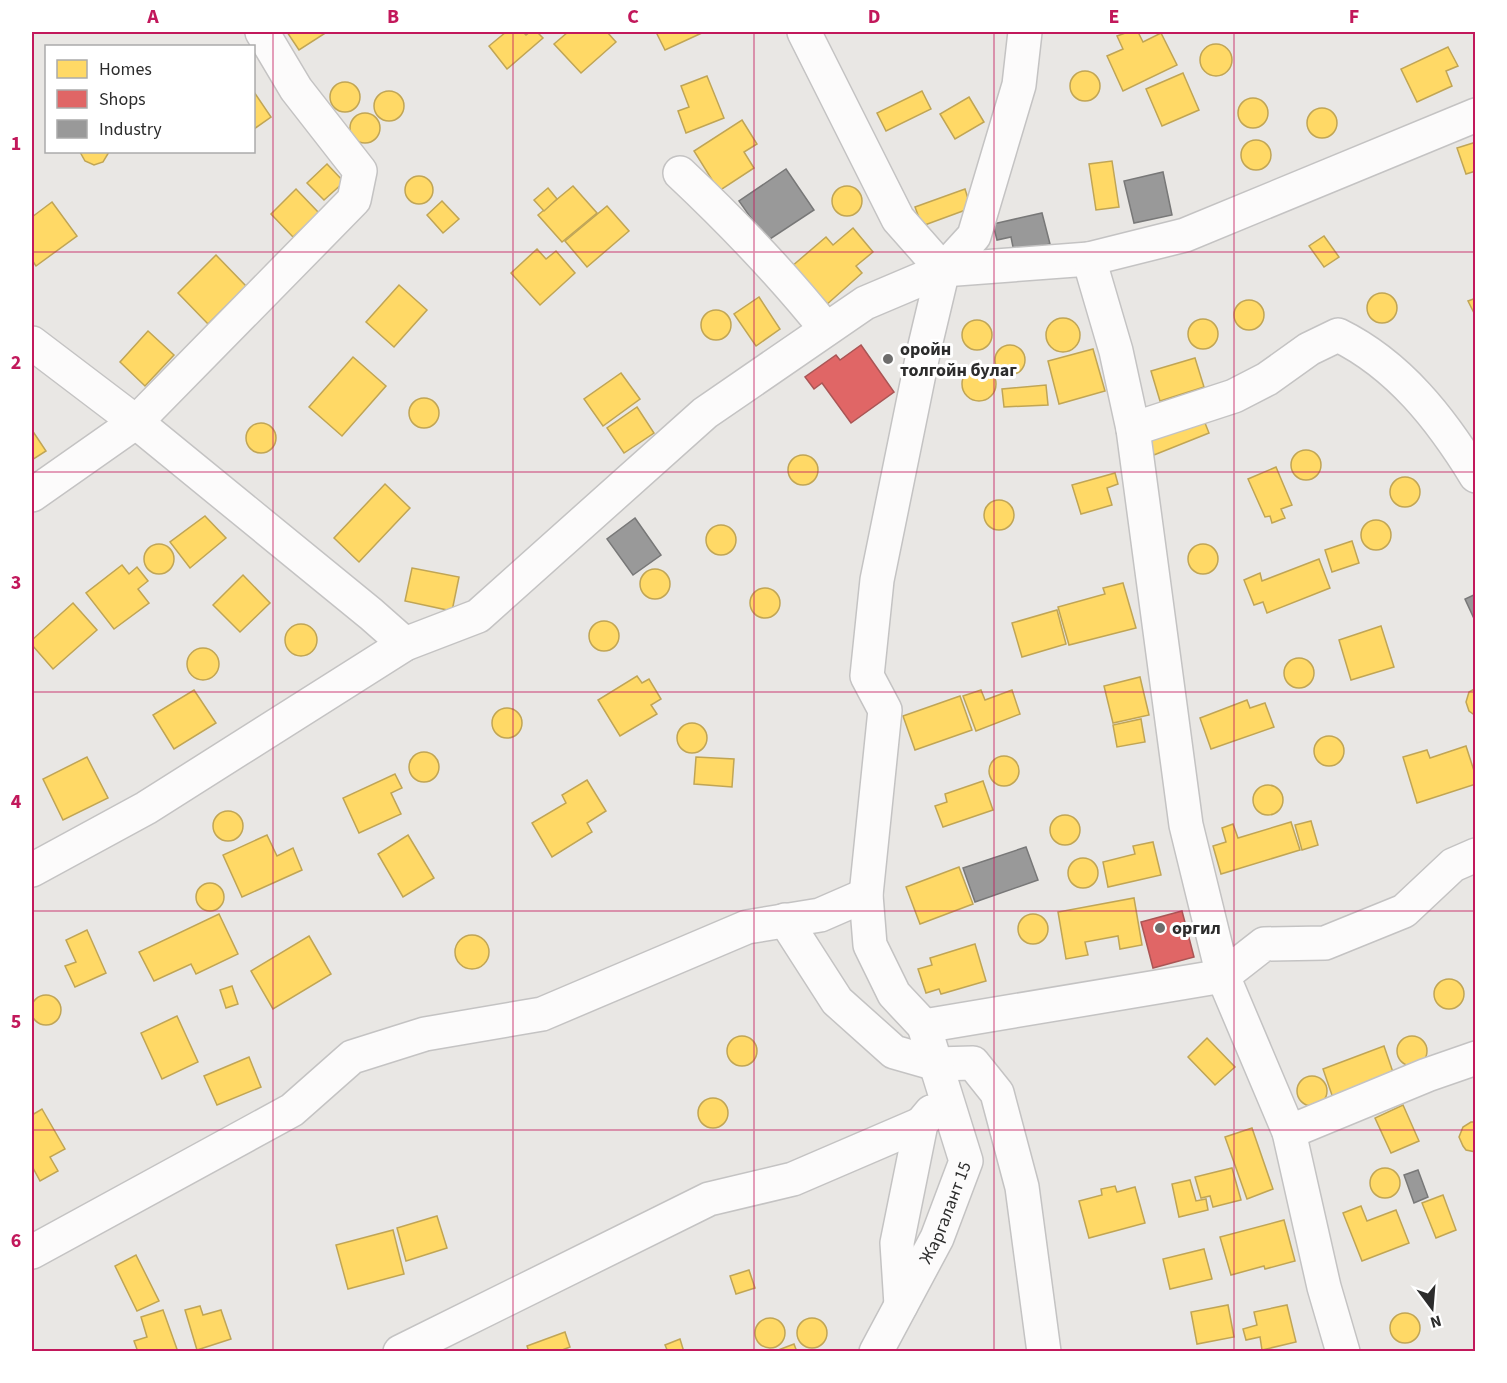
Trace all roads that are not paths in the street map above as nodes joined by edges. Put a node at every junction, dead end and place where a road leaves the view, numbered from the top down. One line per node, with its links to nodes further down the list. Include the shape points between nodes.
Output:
1 (262, 32): 10 (street, via 296,89 360,171 354,200)
2 (804, 32): 7 (street, via 898,219)
3 (1025, 32): 7 (street, via 1019,85 974,236)
4 (1476, 115): 6 (street, via 1185,235)
5 (680, 173): 8 (street, via 725,216)
6 (1089, 259): 7 (street); 11 (street, via 1116,351)
7 (943, 270): 8 (street, via 865,303); 17 (street, via 877,580 867,676 885,710)
8 (826, 329): 14 (street, via 705,413 478,616)
9 (32, 344): 10 (street)
10 (136, 422): 13 (street); 14 (street)
11 (1133, 429): 12 (street, via 1234,396 1338,335 1361,346 1410,386); 19 (street, via 1186,825)
12 (1476, 476)
13 (32, 495)
14 (405, 644): 16 (street, via 146,808)
15 (1476, 855): 19 (street, via 1453,865 1404,911 1325,943 1264,944)
16 (32, 870)
17 (866, 895): 18 (street, via 820,915); 20 (street, via 870,945 894,994)
18 (785, 920): 22 (street, via 837,1001 894,1052); 25 (street, via 747,927 542,1014 425,1034 352,1057 292,1110)
19 (1223, 976): 20 (street); 24 (street)
20 (924, 1026): 22 (street, Жаргалант 15)
21 (1476, 1058): 24 (street)
22 (940, 1079): 23 (street); 26 (street, Жаргалант 15, via 966,1161 937,1238); 29 (street, via 974,1063 997,1093 1022,1187)
23 (921, 1124): 26 (street, via 897,1243); 27 (street, via 793,1179 709,1199)
24 (1289, 1132): 30 (street)
25 (32, 1252)
26 (901, 1305): 28 (street, Жаргалант 15)
27 (400, 1352)
28 (876, 1352)
29 (1044, 1352)
30 (1343, 1352)

